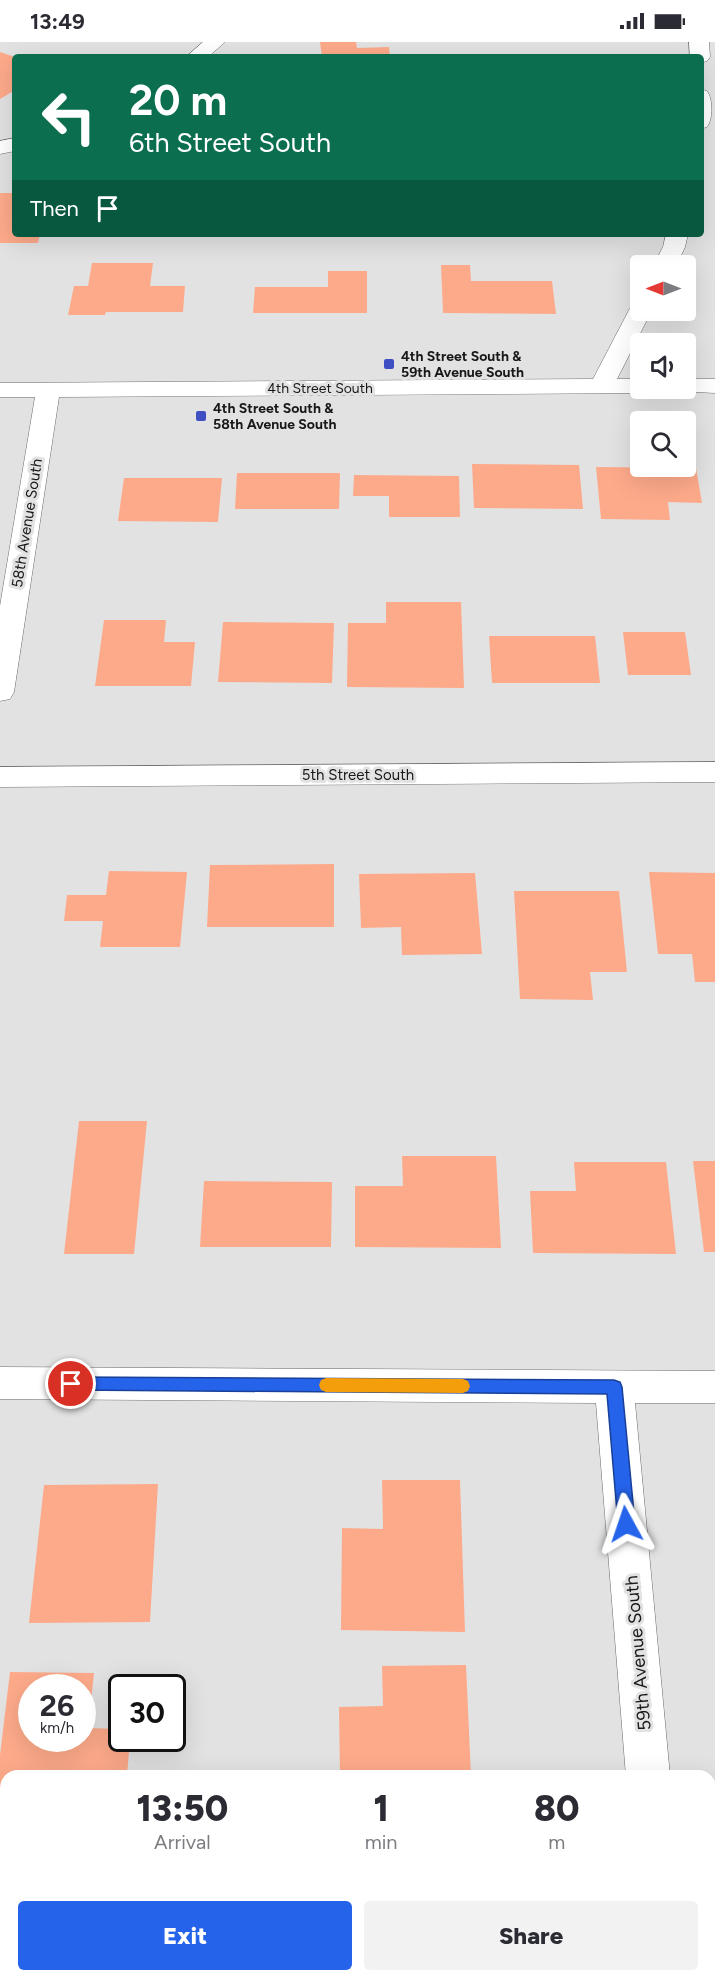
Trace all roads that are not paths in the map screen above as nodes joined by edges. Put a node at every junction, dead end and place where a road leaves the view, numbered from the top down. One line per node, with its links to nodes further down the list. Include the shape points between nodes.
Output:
1 (215, 42): 2 (street)
2 (200, 54)
3 (676, 237): 4 (street)
4 (670, 255)
5 (635, 321): 6 (street)
6 (601, 386): 7 (street, 4th Street South); 11 (street, 4th Street South)
7 (630, 386)
8 (696, 386): 9 (street)
9 (715, 386)
10 (0, 390): 11 (street, 4th Street South)
11 (48, 390): 12 (street, 58th Avenue South)
12 (0, 692)
13 (715, 772): 14 (street, 5th Street South)
14 (0, 777)
15 (0, 1383): 16 (street)
16 (614, 1387): 17 (street); 18 (street, 59th Avenue South)
17 (715, 1387)
18 (647, 1770)

